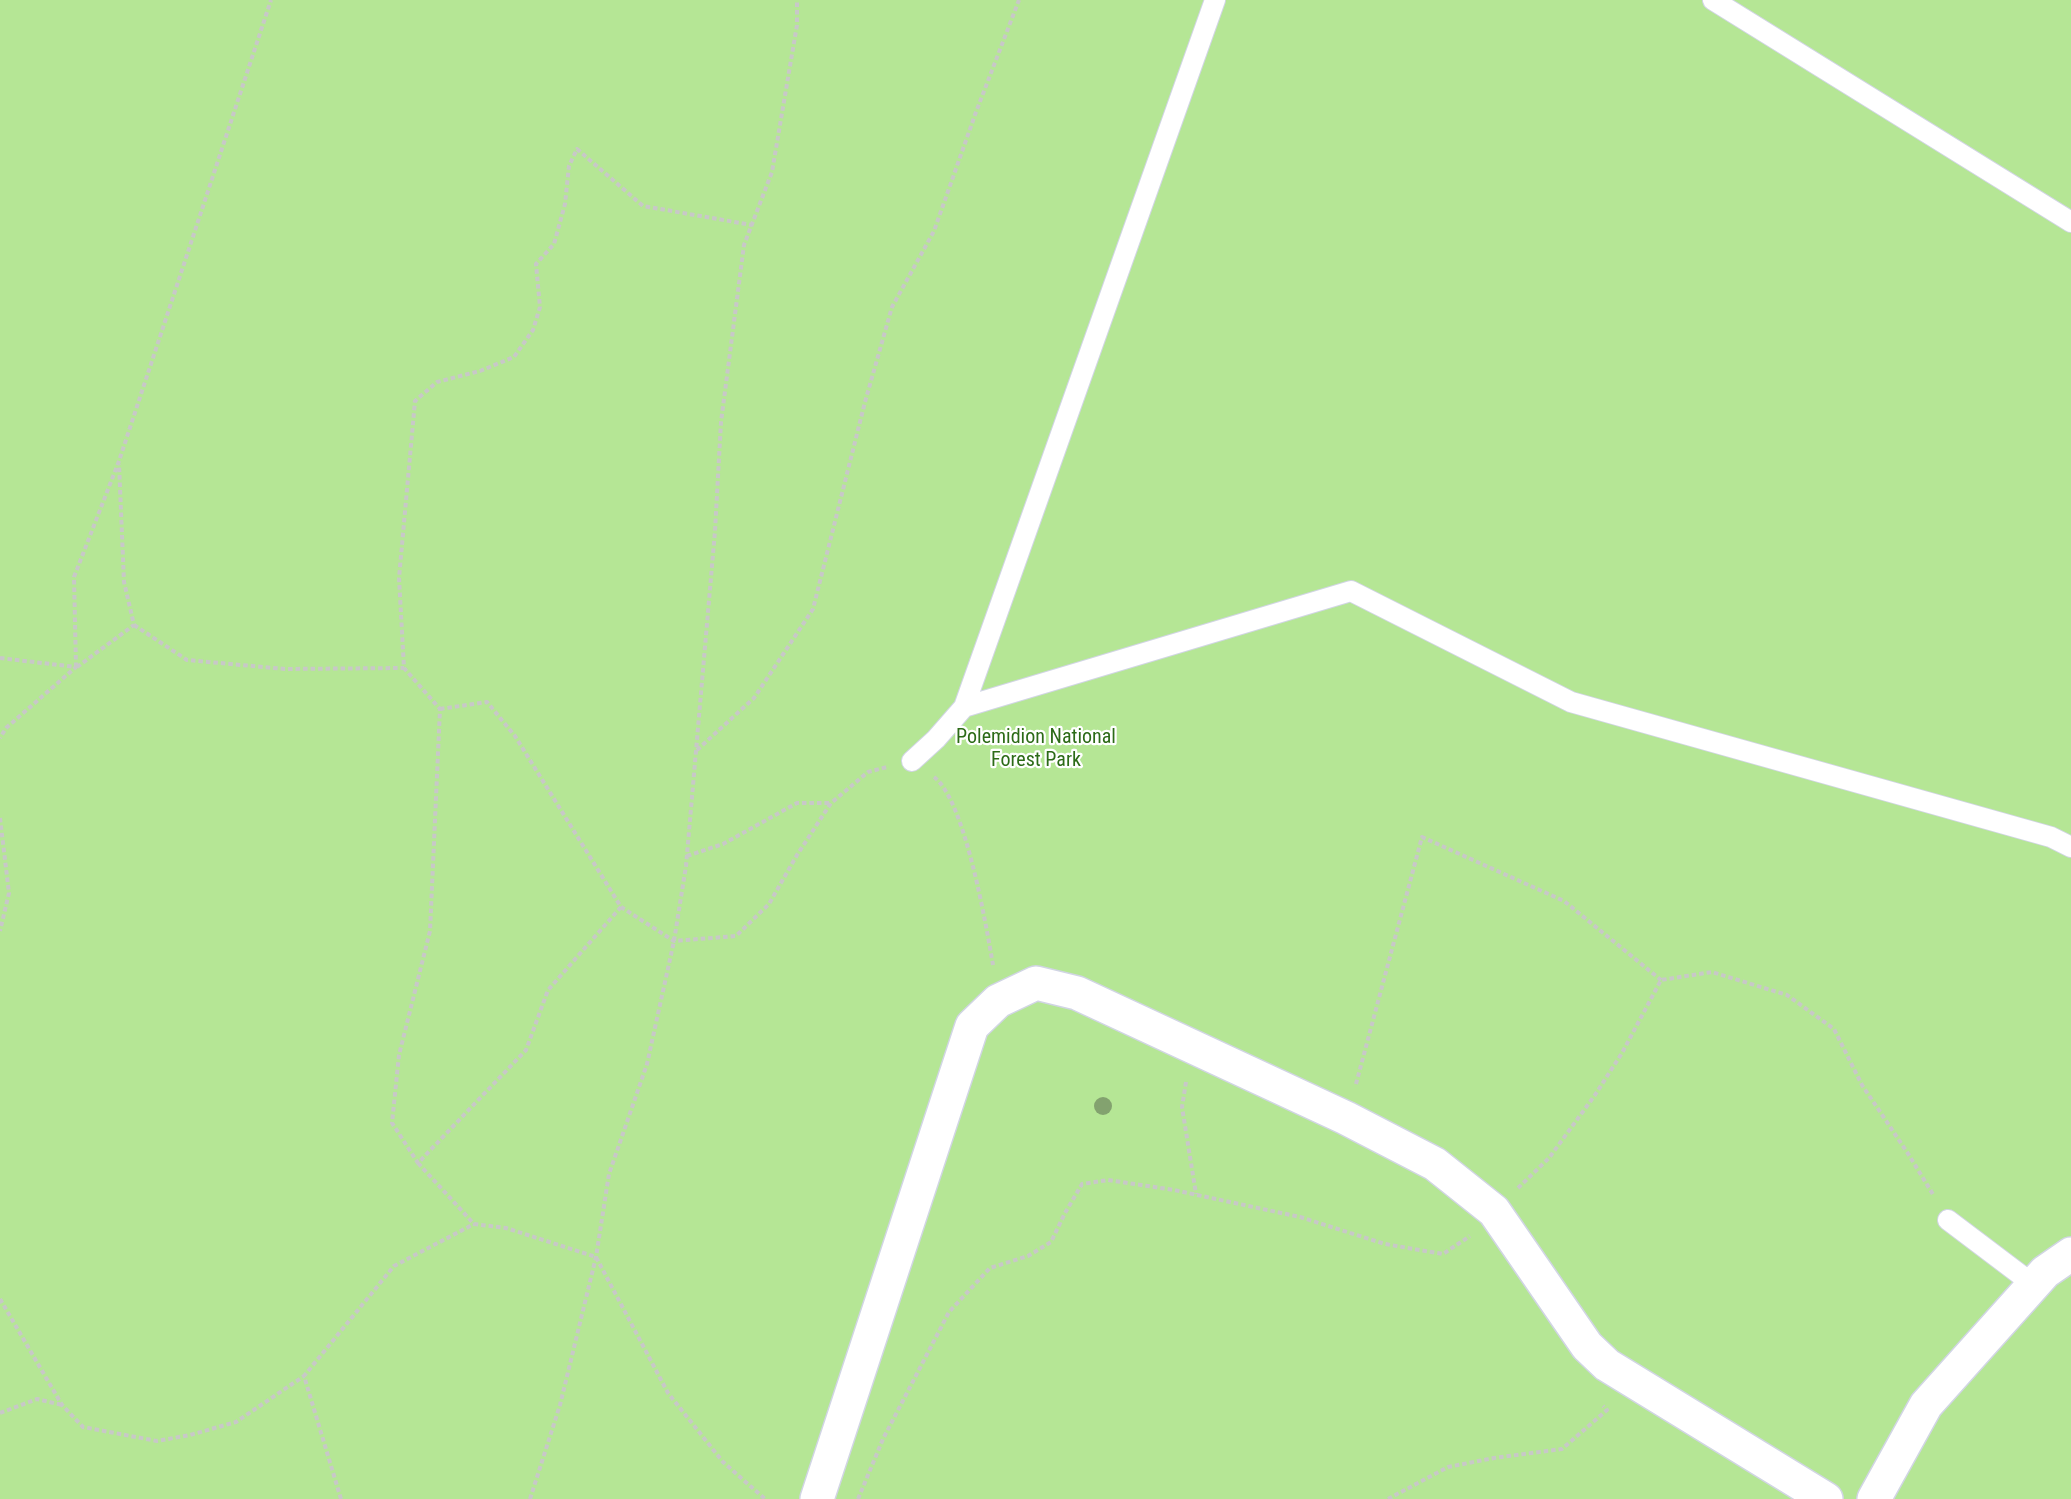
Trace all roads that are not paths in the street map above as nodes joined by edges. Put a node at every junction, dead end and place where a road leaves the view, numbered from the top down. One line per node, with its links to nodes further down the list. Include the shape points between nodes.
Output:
1 (1215, 0): 4 (lane)
2 (1713, 0): 3 (lane)
3 (2071, 222)
4 (964, 706): 5 (lane); 6 (lane, via 1351,591 1571,702 2051,837)
5 (912, 761)
6 (2071, 847)
7 (1948, 1220): 9 (lane)
8 (2071, 1254): 9 (street)
9 (2034, 1285): 12 (street, via 1926,1405)
10 (816, 1499): 11 (street, via 972,1026 998,1001 1036,983 1077,993 1346,1118 1435,1164 1494,1211 1587,1346 1607,1365)
11 (1826, 1499)
12 (1874, 1499)

